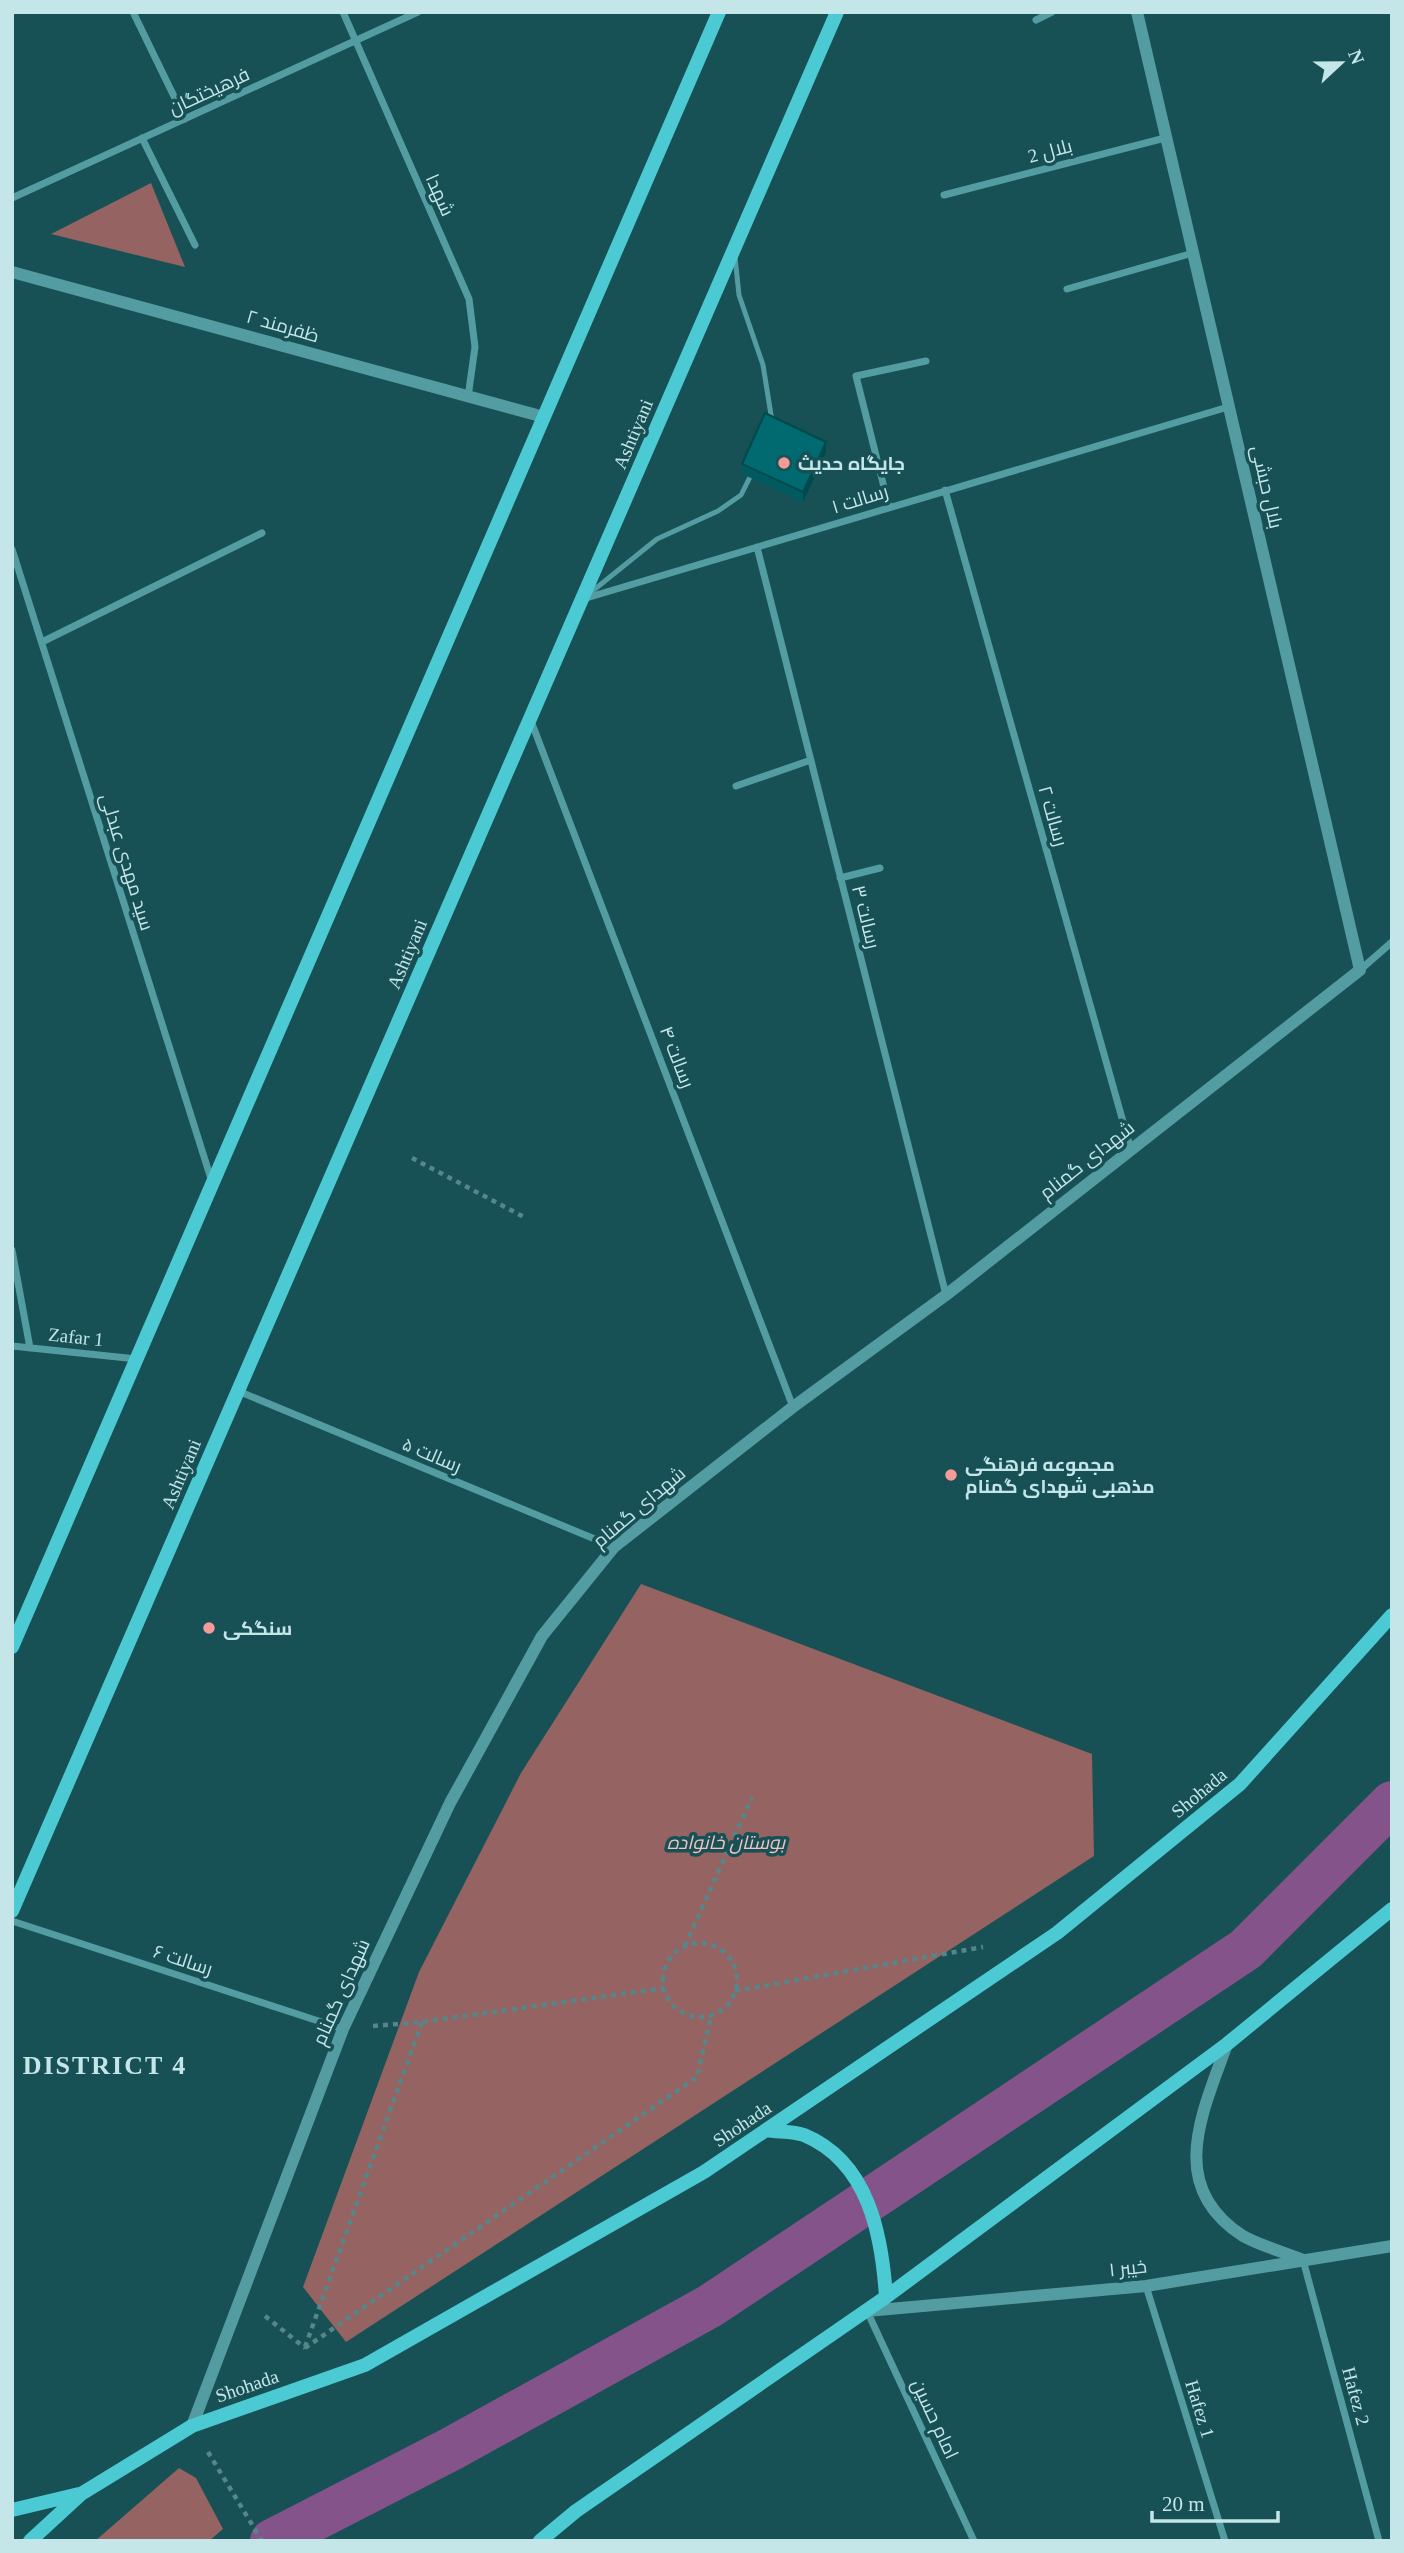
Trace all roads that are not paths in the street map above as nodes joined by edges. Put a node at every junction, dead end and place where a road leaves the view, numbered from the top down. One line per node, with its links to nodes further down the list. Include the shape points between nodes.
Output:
1 (133, 12): 10 (street)
2 (343, 12): 9 (street, شهدا)
3 (418, 12): 9 (street, فرهیختگان)
4 (719, 12): 23 (main road)
5 (837, 12): 16 (main road, Ashtiyani)
6 (1052, 12): 8 (street)
7 (1137, 12): 12 (street, بلال حبشی)
8 (1036, 20)
9 (356, 41): 10 (street, فرهیختگان); 21 (street, شهدا, via 469,299 475,347)
10 (185, 119): 11 (street, فرهیختگان)
11 (142, 138): 14 (street, فرهیختگان); 15 (street)
12 (1165, 138): 13 (street, بلال 2); 17 (street, بلال حبشی)
13 (944, 195)
14 (12, 198)
15 (195, 244)
16 (734, 249): 24 (lane, via 739,295 763,365); 31 (main road, Ashtiyani)
17 (1192, 253): 19 (street); 22 (street, بلال حبشی)
18 (12, 272): 21 (street, ظفرمند ۲)
19 (1067, 289)
20 (926, 361): 27 (street, via 856,376)
21 (467, 398): 23 (street, ظفرمند ۲)
22 (1228, 407): 26 (street, رسالت ۱); 39 (street, بلال حبشی)
23 (544, 417): 41 (main road)
24 (773, 427)
25 (750, 477): 31 (lane, via 741,495 718,511 657,539)
26 (945, 490): 27 (street, رسالت ۱); 40 (street, رسالت ۲)
27 (889, 507): 29 (street, رسالت ۱)
28 (262, 533): 32 (street)
29 (757, 547): 31 (street, رسالت ۱); 34 (street, رسالت ۳)
30 (13, 554): 32 (street, سید مهدی عبدلی)
31 (582, 600): 33 (main road, Ashtiyani)
32 (42, 642): 41 (street, سید مهدی عبدلی)
33 (530, 719): 47 (main road, Ashtiyani); 48 (street, رسالت ۴)
34 (811, 760): 35 (street); 37 (street, رسالت ۳)
35 (736, 786)
36 (880, 868): 37 (street)
37 (840, 878): 43 (street, رسالت ۳)
38 (1392, 943): 39 (street, شهدای گمنام)
39 (1360, 970): 40 (street, شهدای گمنام)
40 (1131, 1150): 43 (street, شهدای گمنام)
41 (212, 1184): 46 (main road)
42 (12, 1250): 45 (street)
43 (946, 1295): 48 (street, شهدای گمنام)
44 (12, 1346): 45 (street, Zafar 1)
45 (30, 1348): 46 (street, Zafar 1)
46 (137, 1359): 51 (main road)
47 (238, 1391): 49 (street, رسالت ۵); 53 (main road, Ashtiyani)
48 (793, 1407): 49 (street, شهدای گمنام)
49 (614, 1547): 55 (street, شهدای گمنام, via 542,1636 450,1803)
50 (1392, 1615): 57 (main road, Shohada, via 1240,1784 1057,1933)
51 (12, 1647)
52 (1392, 1909): 56 (main road)
53 (12, 1911)
54 (12, 1921): 55 (street, رسالت ۶)
55 (343, 2029): 63 (street, شهدای گمنام)
56 (1227, 2044): 59 (street, via 1199,2124 1195,2154 1199,2188 1218,2214 1244,2236); 61 (main road)
57 (766, 2130): 61 (main road, via 802,2135 830,2150 853,2175 875,2220); 63 (main road, Shohada, via 705,2172 365,2365)
58 (1392, 2246): 59 (street, خیبر ۱)
59 (1303, 2260): 60 (street, خیبر ۱); 70 (street, Hafez 2)
60 (1146, 2286): 62 (street, خیبر ۱); 69 (street, Hafez 1)
61 (886, 2297): 62 (main road)
62 (867, 2311): 67 (main road, via 576,2511); 68 (street, امام حسین)
63 (192, 2426): 64 (main road, Shohada)
64 (81, 2494): 65 (main road); 66 (main road, Shohada)
65 (12, 2510)
66 (30, 2541)
67 (540, 2541)
68 (974, 2541)
69 (1224, 2541)
70 (1379, 2541)

